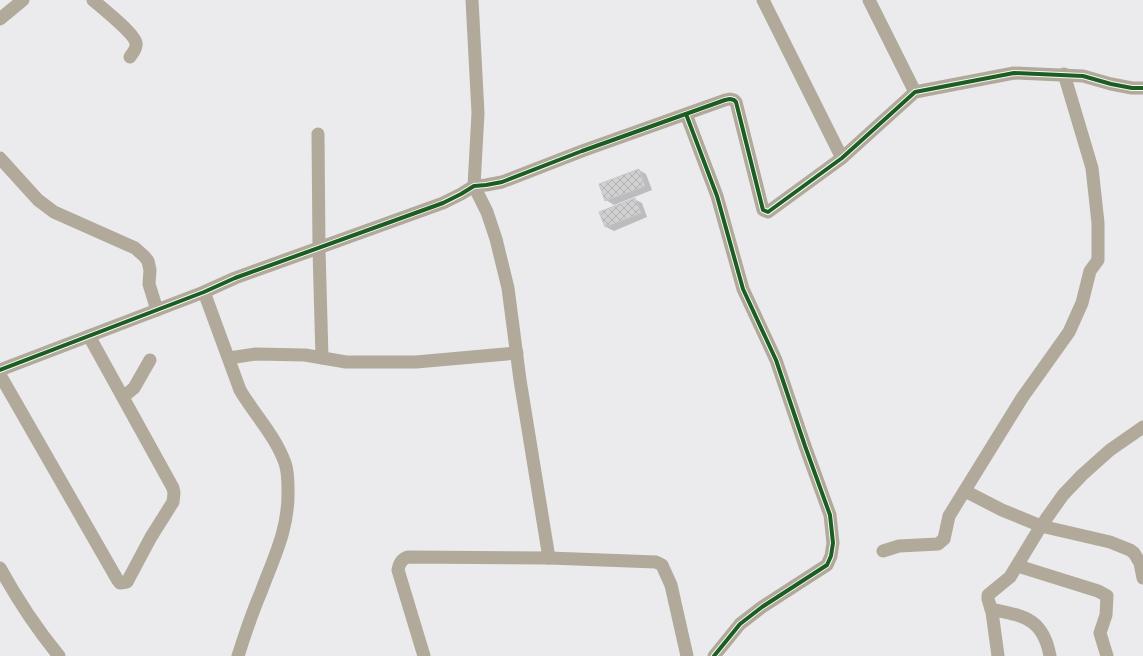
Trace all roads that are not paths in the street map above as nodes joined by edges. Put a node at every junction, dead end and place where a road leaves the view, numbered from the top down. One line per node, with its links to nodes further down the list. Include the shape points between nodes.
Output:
1 (23, 0): 6 (street)
2 (93, 0): 7 (street, via 134,38 136,49)
3 (472, 0): 15 (street, via 478,113)
4 (763, 0): 14 (street)
5 (869, 0): 10 (street)
6 (0, 19)
7 (130, 57)
8 (1064, 74): 9 (street); 10 (street, via 1014,74); 28 (street, via 1092,168 1096,192 1098,260 1090,271 1082,303 1069,332 1022,398)
9 (1143, 88)
10 (915, 92): 14 (street)
11 (686, 114): 14 (street, via 725,100 734,100 762,210 766,212); 15 (street, via 502,182); 40 (street, via 717,196 743,289 776,360 830,515 833,543 832,556 827,565 740,624)
12 (318, 134): 16 (street)
13 (0, 158): 18 (street, via 38,200 54,212 135,248 144,256 148,261 149,284)
14 (842, 158)
15 (474, 186): 16 (street, via 443,203); 20 (street, via 487,212 496,239 508,288)
16 (319, 249): 17 (street, via 235,278); 22 (street)
17 (204, 292): 18 (street); 21 (street)
18 (157, 310): 19 (street)
19 (89, 336): 24 (street); 26 (street)
20 (517, 353): 22 (street, via 416,362 361,362); 31 (street)
21 (229, 358): 22 (street, via 256,354 298,354); 37 (street, via 247,403 276,443 285,464 288,480 287,516 283,535)
22 (322, 358)
23 (150, 360): 26 (street, via 134,388)
24 (0, 370)
25 (0, 375): 26 (street, via 122,584 126,582 173,502 174,493)
26 (123, 397)
27 (1143, 427): 29 (street, via 1082,474)
28 (965, 491): 29 (street); 30 (street, via 949,516 942,542 899,546)
29 (1041, 526): 32 (street); 34 (street, via 1110,542 1130,550 1140,563)
30 (883, 551)
31 (549, 558): 38 (street, via 404,558 399,565 399,577); 39 (street, via 650,560 662,565 671,585)
32 (1018, 566): 35 (street, via 1010,577 988,595); 43 (street, via 1106,594 1106,615 1100,635)
33 (0, 568): 36 (street, via 39,631)
34 (1143, 576)
35 (991, 609): 41 (street); 42 (street, via 1031,620 1042,632)
36 (59, 656)
37 (238, 656)
38 (424, 656)
39 (687, 656)
40 (714, 656)
41 (998, 656)
42 (1050, 656)
43 (1107, 656)

